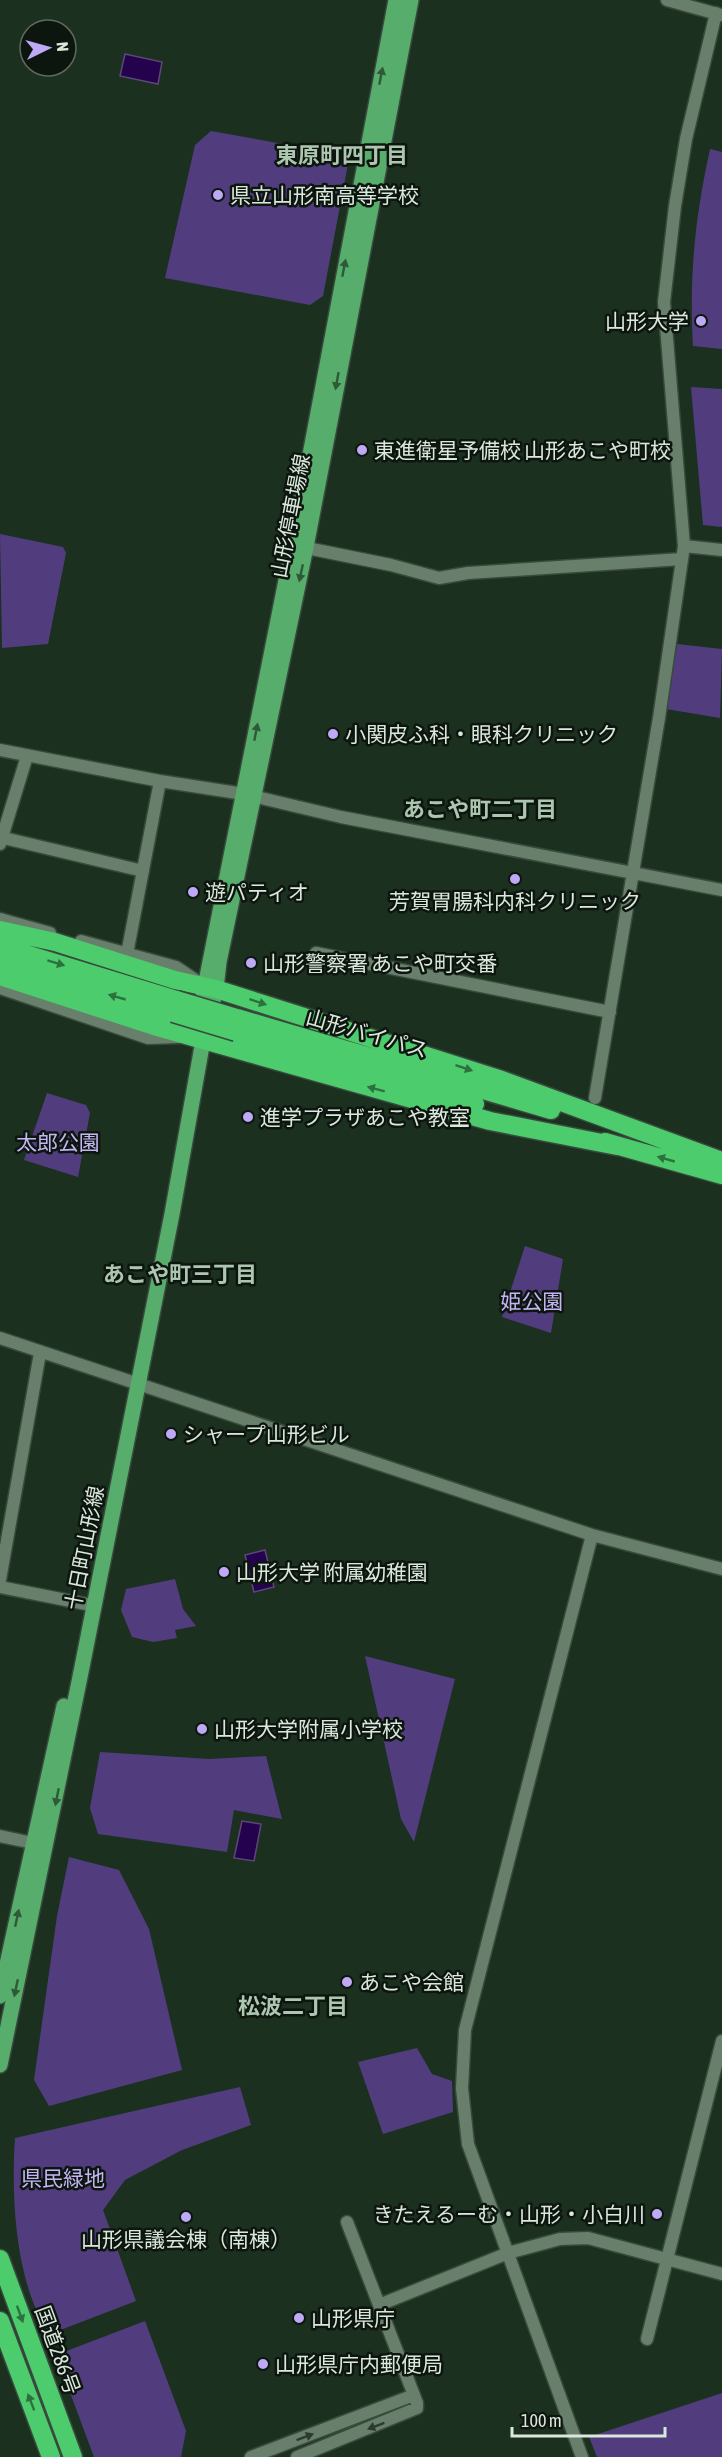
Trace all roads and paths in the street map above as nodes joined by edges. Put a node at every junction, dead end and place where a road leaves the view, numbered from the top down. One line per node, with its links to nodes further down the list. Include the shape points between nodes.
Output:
1 (396, 0): 5 (main road, 山形停車場線, one-way to 1)
2 (411, 0): 5 (main road, 山形停車場線, one-way to 5)
3 (667, 0): 4 (street)
4 (719, 14): 6 (street, via 686,139 664,302)
5 (300, 546): 8 (street, via 439,578); 12 (main road, 山形停車場線)
6 (684, 546): 7 (street); 8 (street)
7 (722, 550)
8 (682, 559): 15 (street)
9 (0, 750): 10 (street)
10 (27, 756): 11 (street); 13 (street)
11 (160, 781): 12 (street); 14 (street)
12 (249, 795): 15 (street, via 341,817); 24 (main road, 山形停車場線)
13 (1, 840): 14 (street)
14 (143, 871): 21 (street)
15 (633, 872): 16 (street); 27 (street)
16 (722, 890)
17 (0, 919): 21 (street)
18 (0, 930): 24 (highway)
19 (0, 946): 26 (highway, 山形バイパス, one-way to 26)
20 (315, 953): 27 (street)
21 (127, 954): 24 (street, via 176,967)
22 (0, 963): 26 (highway, 山形バイパス, one-way to 22)
23 (0, 976): 29 (highway)
24 (210, 987): 29 (main road, 山形停車場線); 32 (highway, one-way to 32, via 499,1079)
25 (0, 988): 29 (street, via 148,1038)
26 (175, 1007): 28 (highway, 山形バイパス, bridge)
27 (610, 1012): 30 (street)
28 (236, 1025): 31 (highway, 山形バイパス); 32 (highway, 山形バイパス)
29 (200, 1038): 31 (highway, one-way to 29, via 490,1121); 35 (main road, 十日町山形線)
30 (595, 1098)
31 (617, 1146): 32 (highway, 山形バイパス, one-way to 31)
32 (721, 1165)
33 (0, 1338): 34 (street)
34 (40, 1353): 35 (street); 38 (street)
35 (134, 1384): 36 (street); 40 (main road, 十日町山形線); 45 (main road, 十日町山形線, one-way to 45, via 48,1838)
36 (592, 1535): 37 (street); 47 (street, via 465,2030 462,2088 468,2144)
37 (722, 1569)
38 (0, 1580)
39 (0, 1587): 40 (street)
40 (86, 1604): 42 (main road, 十日町山形線)
41 (0, 1836): 42 (street)
42 (33, 1843): 43 (main road, 十日町山形線, one-way to 42)
43 (0, 1996)
44 (722, 2041): 49 (street)
45 (0, 2065)
46 (347, 2222): 51 (street)
47 (508, 2253): 49 (street, via 560,2240 588,2238); 51 (street); 59 (street)
48 (0, 2259): 56 (highway, 国道286号, one-way to 56)
49 (667, 2259): 50 (street); 53 (street)
50 (722, 2274)
51 (379, 2305): 54 (street)
52 (0, 2321): 55 (highway, 国道286号, one-way to 52)
53 (647, 2339)
54 (414, 2395): 57 (street, one-way to 54); 58 (street, one-way to 58, via 414,2411)
55 (51, 2457)
56 (72, 2457)
57 (251, 2457)
58 (297, 2457)
59 (582, 2457)

